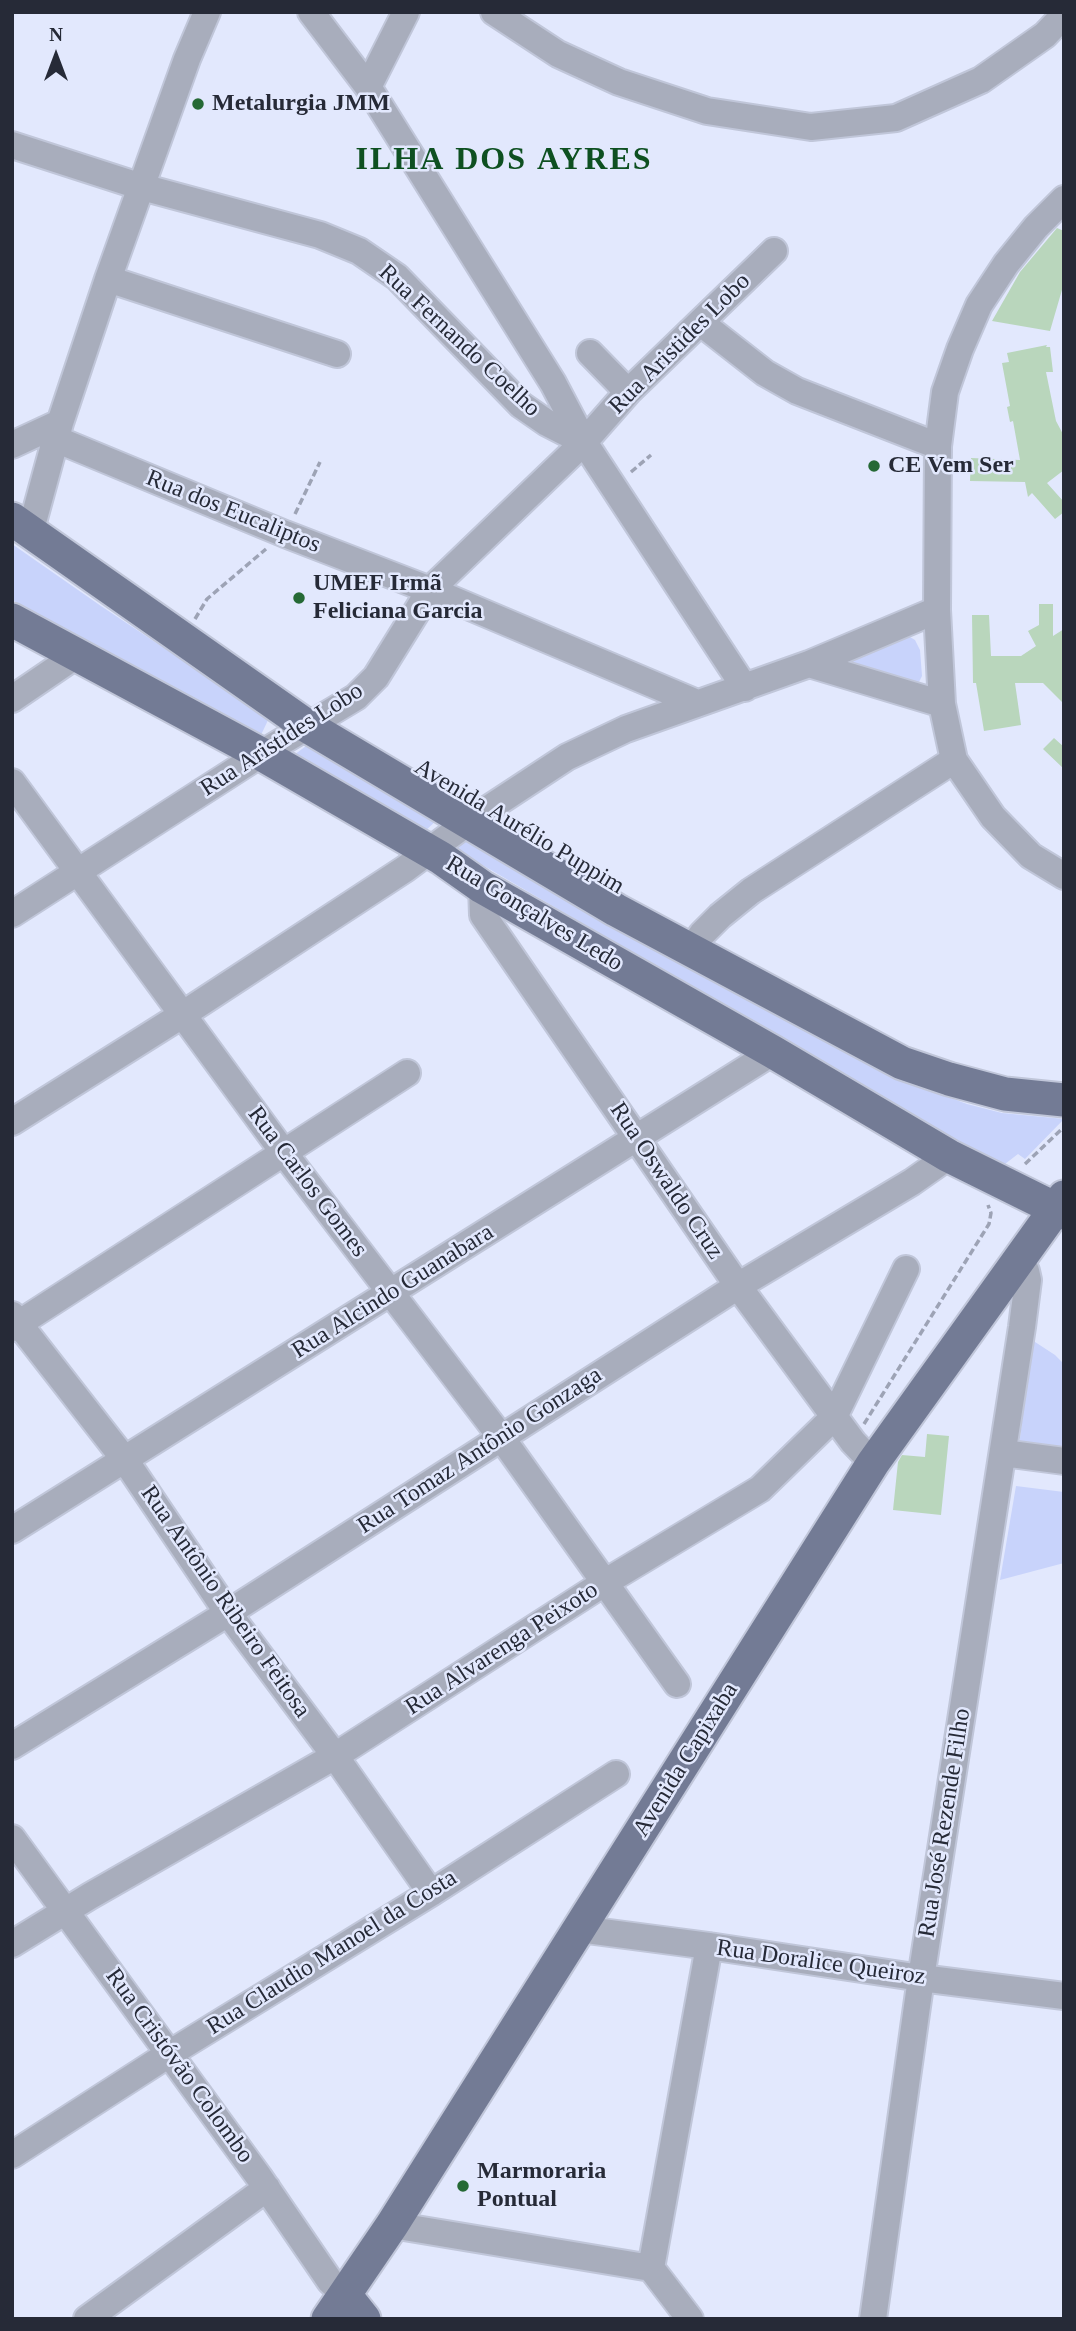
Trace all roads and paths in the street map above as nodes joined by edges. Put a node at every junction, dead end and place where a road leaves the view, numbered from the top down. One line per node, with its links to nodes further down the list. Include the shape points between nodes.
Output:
1 (207, 12): 8 (street)
2 (311, 12): 6 (street)
3 (406, 12): 6 (street)
4 (494, 12): 5 (street, via 558,54 619,82 707,111 811,127 896,118 957,91 981,80 1045,35)
5 (1064, 15)
6 (368, 87): 17 (street, via 553,383)
7 (12, 145): 8 (street, Rua Fernando Coelho)
8 (142, 187): 11 (street); 17 (street, Rua Fernando Coelho, via 320,235 359,251 397,277 521,405)
9 (1064, 199): 19 (street, via 1006,264 979,305 945,392)
10 (774, 251): 12 (street, Rua Aristides Lobo)
11 (108, 279): 14 (street); 16 (street)
12 (701, 323): 15 (street, Rua Aristides Lobo); 19 (street, via 765,373 797,391)
13 (590, 353): 15 (street)
14 (337, 354)
15 (628, 392): 17 (street, Rua Aristides Lobo)
16 (53, 432): 18 (street); 22 (street); 23 (street, Rua dos Eucaliptos, via 285,534)
17 (584, 442): 21 (street, Rua Fernando Coelho); 23 (street, Rua Aristides Lobo)
18 (12, 445)
19 (938, 446): 24 (street)
20 (651, 455): 21 (path)
21 (614, 488): 28 (street, Rua Fernando Coelho)
22 (21, 526): 32 (main road, Avenida Aurélio Puppim)
23 (430, 590): 30 (street, Rua dos Eucaliptos); 32 (street, Rua Aristides Lobo, via 376,677 356,697)
24 (937, 610): 27 (street); 31 (street)
25 (12, 621): 26 (main road, Rua Gonçalves Ledo)
26 (78, 654): 29 (street); 33 (main road, Rua Gonçalves Ledo)
27 (810, 663): 28 (street); 31 (street)
28 (745, 688): 30 (street)
29 (12, 699)
30 (697, 703): 36 (street, via 567,757)
31 (942, 704): 34 (street)
32 (307, 726): 33 (street, Rua Aristides Lobo); 36 (main road, Avenida Aurélio Puppim)
33 (261, 754): 37 (main road, Rua Gonçalves Ledo); 38 (street, Rua Aristides Lobo)
34 (954, 760): 39 (street, via 993,817 1031,856); 42 (street, via 751,891 720,916)
35 (12, 782): 38 (street, Rua Carlos Gomes)
36 (468, 822): 37 (street); 42 (main road, Avenida Aurélio Puppim, via 617,910)
37 (429, 853): 40 (main road, Rua Gonçalves Ledo); 43 (street)
38 (77, 872): 41 (street, Rua Aristides Lobo); 43 (street, Rua Carlos Gomes)
39 (1064, 876)
40 (482, 887): 44 (main road, Rua Gonçalves Ledo); 48 (street, Rua Oswaldo Cruz, via 483,915)
41 (12, 914)
42 (692, 948): 46 (main road, Avenida Aurélio Puppim, via 902,1063 1005,1094)
43 (182, 1015): 47 (street); 49 (street, Rua Carlos Gomes)
44 (773, 1052): 48 (street, Rua Alcindo Guanabara); 50 (main road, Rua Gonçalves Ledo)
45 (407, 1073): 49 (street)
46 (1061, 1094)
47 (12, 1122)
48 (638, 1139): 54 (street, Rua Oswaldo Cruz); 56 (street, Rua Alcindo Guanabara)
49 (284, 1153): 56 (street, Rua Carlos Gomes); 57 (street)
50 (949, 1156): 51 (main road, Rua Gonçalves Ledo); 54 (street, Rua Tomaz Antônio Gonzaga)
51 (1061, 1206): 52 (main road, Avenida Capixaba)
52 (1020, 1260): 55 (main road, Avenida Capixaba); 58 (street, Rua José Rezende Filho, via 1028,1280)
53 (906, 1269): 59 (street, Rua Alvarenga Peixoto)
54 (738, 1286): 59 (street, Rua Oswaldo Cruz); 60 (street, Rua Tomaz Antônio Gonzaga)
55 (998, 1292): 58 (street, via 1013,1308); 64 (main road, Avenida Capixaba)
56 (391, 1293): 60 (street, Rua Carlos Gomes); 62 (street, Rua Alcindo Guanabara)
57 (14, 1322): 62 (street, Rua Antônio Ribeiro Feitosa)
58 (1022, 1328): 61 (street, Rua José Rezende Filho)
59 (834, 1417): 64 (street, Rua Oswaldo Cruz); 66 (street, Rua Alvarenga Peixoto, via 760,1489)
60 (501, 1437): 66 (street, Rua Carlos Gomes); 67 (street, Rua Tomaz Antônio Gonzaga)
61 (1003, 1453): 63 (street); 78 (street, Rua José Rezende Filho)
62 (125, 1460): 65 (street, Rua Alcindo Guanabara); 67 (street, Rua Antônio Ribeiro Feitosa)
63 (1064, 1461)
64 (873, 1463): 75 (main road, Avenida Capixaba)
65 (12, 1530)
66 (604, 1583): 68 (street, Rua Carlos Gomes); 70 (street, Rua Alvarenga Peixoto)
67 (228, 1613): 69 (street, Rua Tomaz Antônio Gonzaga); 70 (street, Rua Antônio Ribeiro Feitosa)
68 (677, 1684)
69 (12, 1746)
70 (335, 1756): 73 (street, Rua Antônio Ribeiro Feitosa); 74 (street, Rua Alvarenga Peixoto)
71 (616, 1774): 73 (street, Rua Claudio Manoel da Costa)
72 (12, 1838): 74 (street, Rua Cristóvão Colombo)
73 (431, 1893): 80 (street, Rua Claudio Manoel da Costa)
74 (65, 1910): 76 (street, Rua Alvarenga Peixoto); 80 (street, Rua Cristóvão Colombo)
75 (579, 1929): 77 (street, Rua Doralice Queiroz); 83 (main road, Avenida Capixaba)
76 (12, 1944)
77 (709, 1946): 78 (street, Rua Doralice Queiroz); 84 (street)
78 (921, 1978): 79 (street, Rua Doralice Queiroz); 88 (street, Rua José Rezende Filho)
79 (1064, 1996)
80 (169, 2054): 81 (street, Rua Claudio Manoel da Costa); 82 (street, Rua Cristóvão Colombo)
81 (12, 2155)
82 (267, 2188): 85 (street, Rua Cristóvão Colombo); 86 (street)
83 (393, 2225): 84 (street); 85 (main road, Avenida Capixaba)
84 (650, 2268): 87 (street)
85 (346, 2311)
86 (87, 2319)
87 (690, 2319)
88 (873, 2319)

